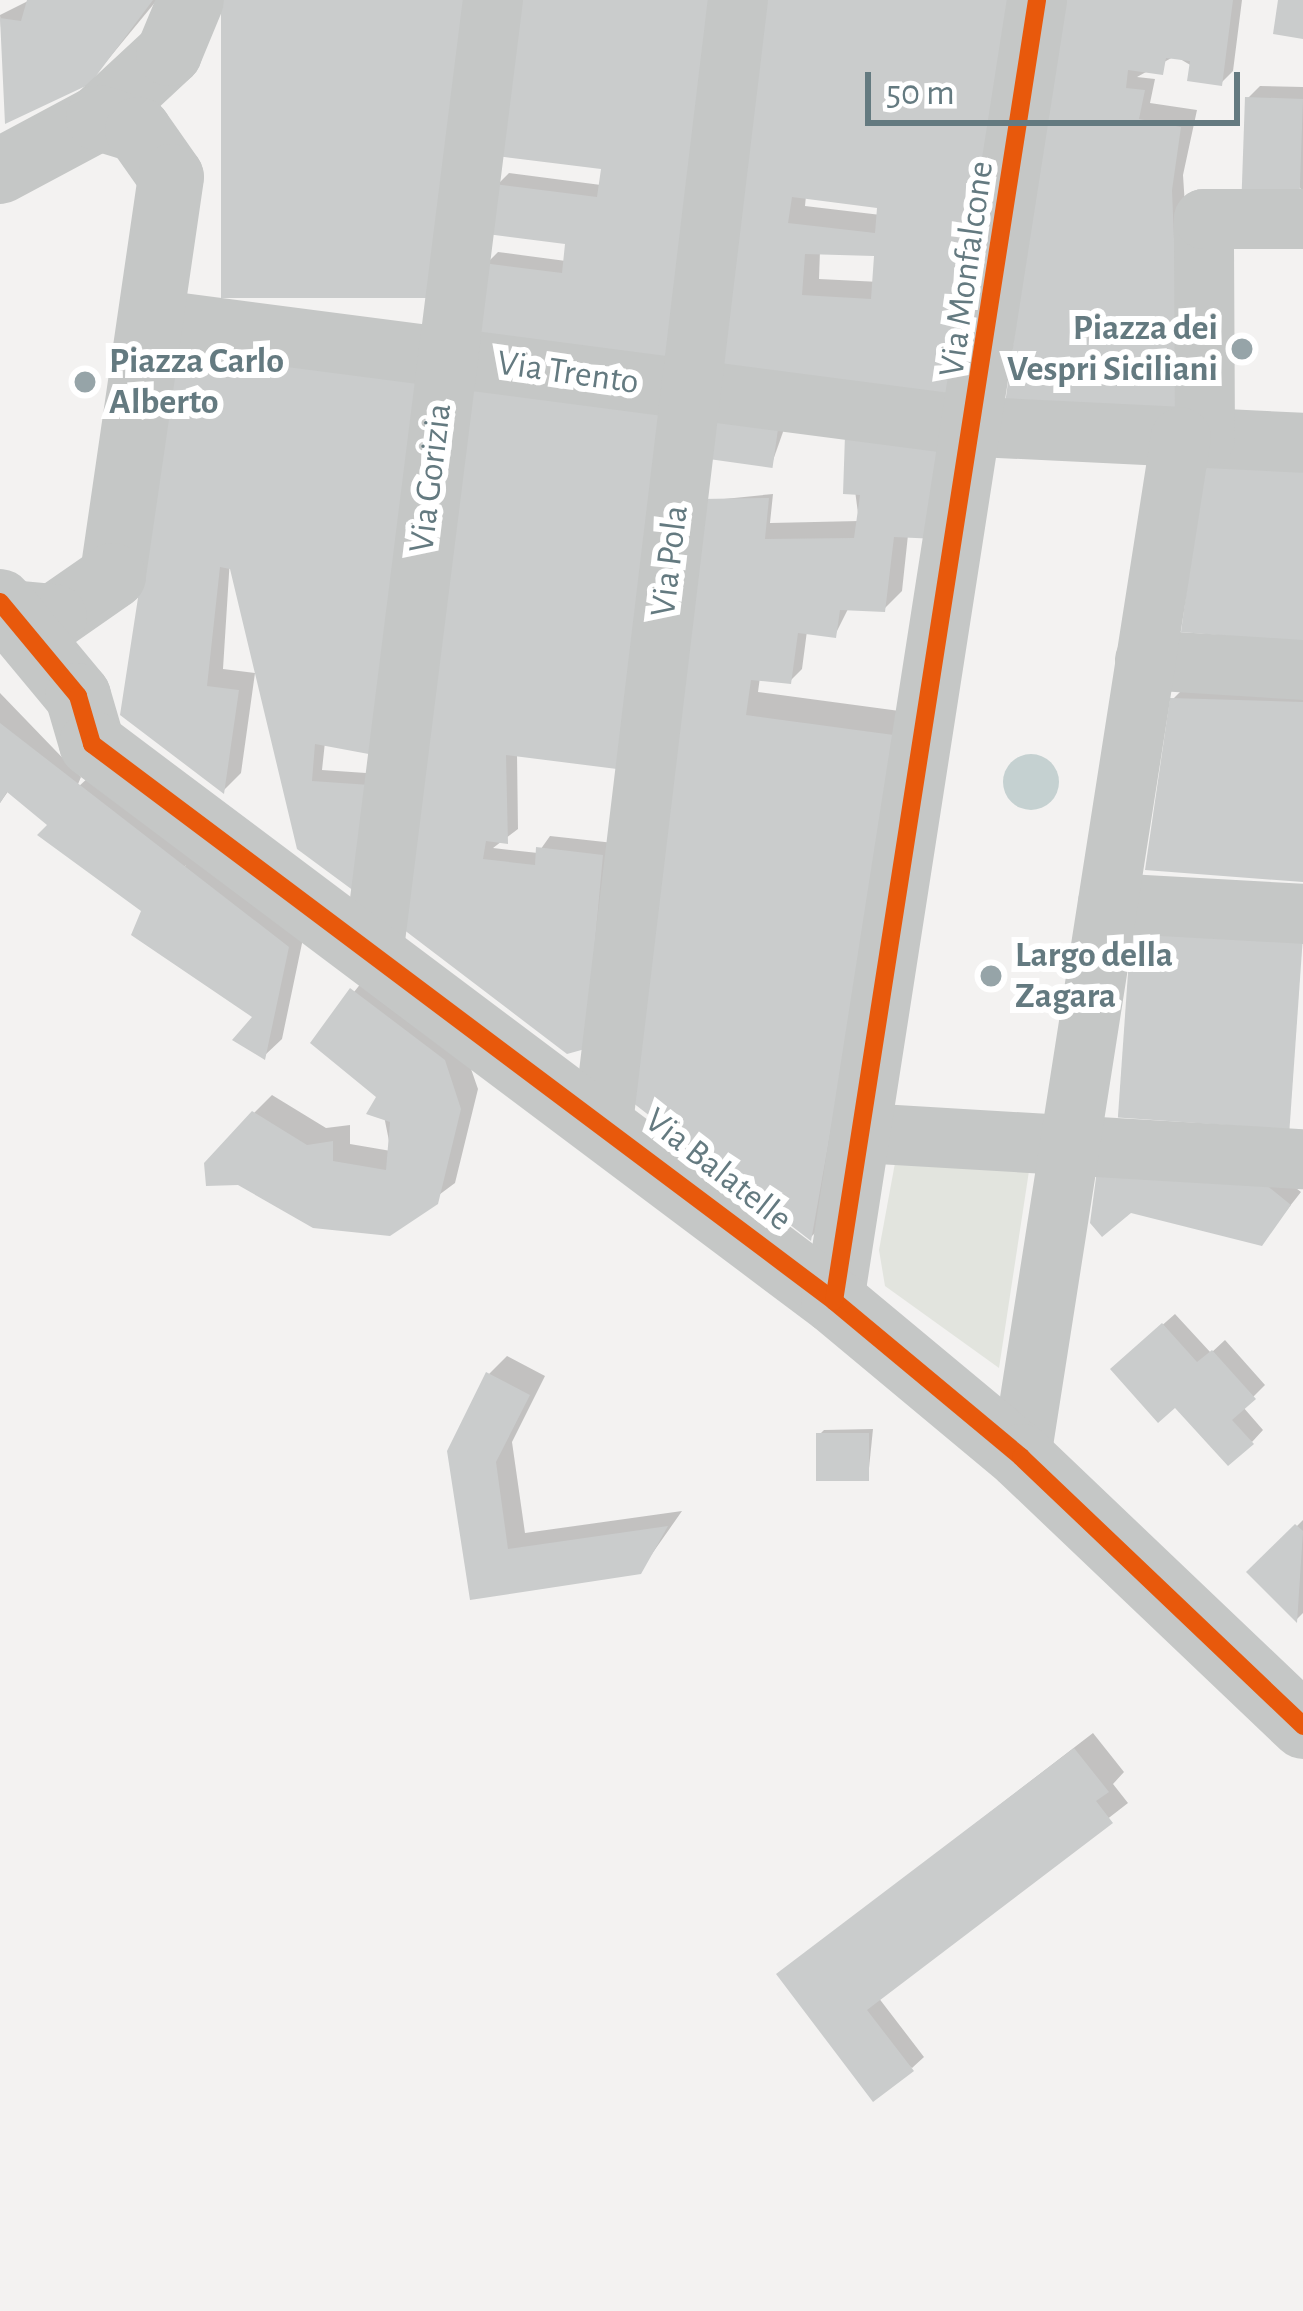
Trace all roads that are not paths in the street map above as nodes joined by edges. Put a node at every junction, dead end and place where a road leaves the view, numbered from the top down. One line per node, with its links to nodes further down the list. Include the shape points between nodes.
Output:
1 (493, 0): 9 (street, Via Gorizia)
2 (738, 0): 10 (street, Via Pola)
3 (1037, 0): 11 (street, Via Monfalcone)
4 (180, 26): 5 (street)
5 (99, 118): 6 (street); 8 (street, via 138,130 171,177)
6 (0, 171)
7 (1303, 219): 12 (street, via 1204,219)
8 (166, 321): 9 (street, Via Trento); 14 (street)
9 (445, 357): 10 (street, Via Trento); 21 (street, Via Gorizia)
10 (690, 389): 11 (street, Via Trento); 22 (street, Via Pola)
11 (972, 419): 12 (street, Via Trento); 23 (street, Via Monfalcone)
12 (1192, 437): 13 (street, Via Trento); 16 (street)
13 (1303, 443)
14 (113, 576): 15 (street, via 54,617); 18 (street)
15 (6, 608): 18 (street, Via Balatelle)
16 (1160, 661): 17 (street); 19 (street)
17 (1303, 670)
18 (78, 696): 21 (street, Via Balatelle, via 92,744)
19 (1124, 904): 20 (street); 24 (street)
20 (1303, 914)
21 (373, 956): 22 (street, Via Balatelle)
22 (603, 1123): 26 (street, Via Balatelle)
23 (862, 1133): 24 (street); 26 (street, Via Monfalcone)
24 (1085, 1147): 25 (street); 27 (street)
25 (1303, 1159)
26 (833, 1301): 27 (street, Via Balatelle)
27 (1021, 1457): 28 (street, Via Balatelle)
28 (1303, 1726)

